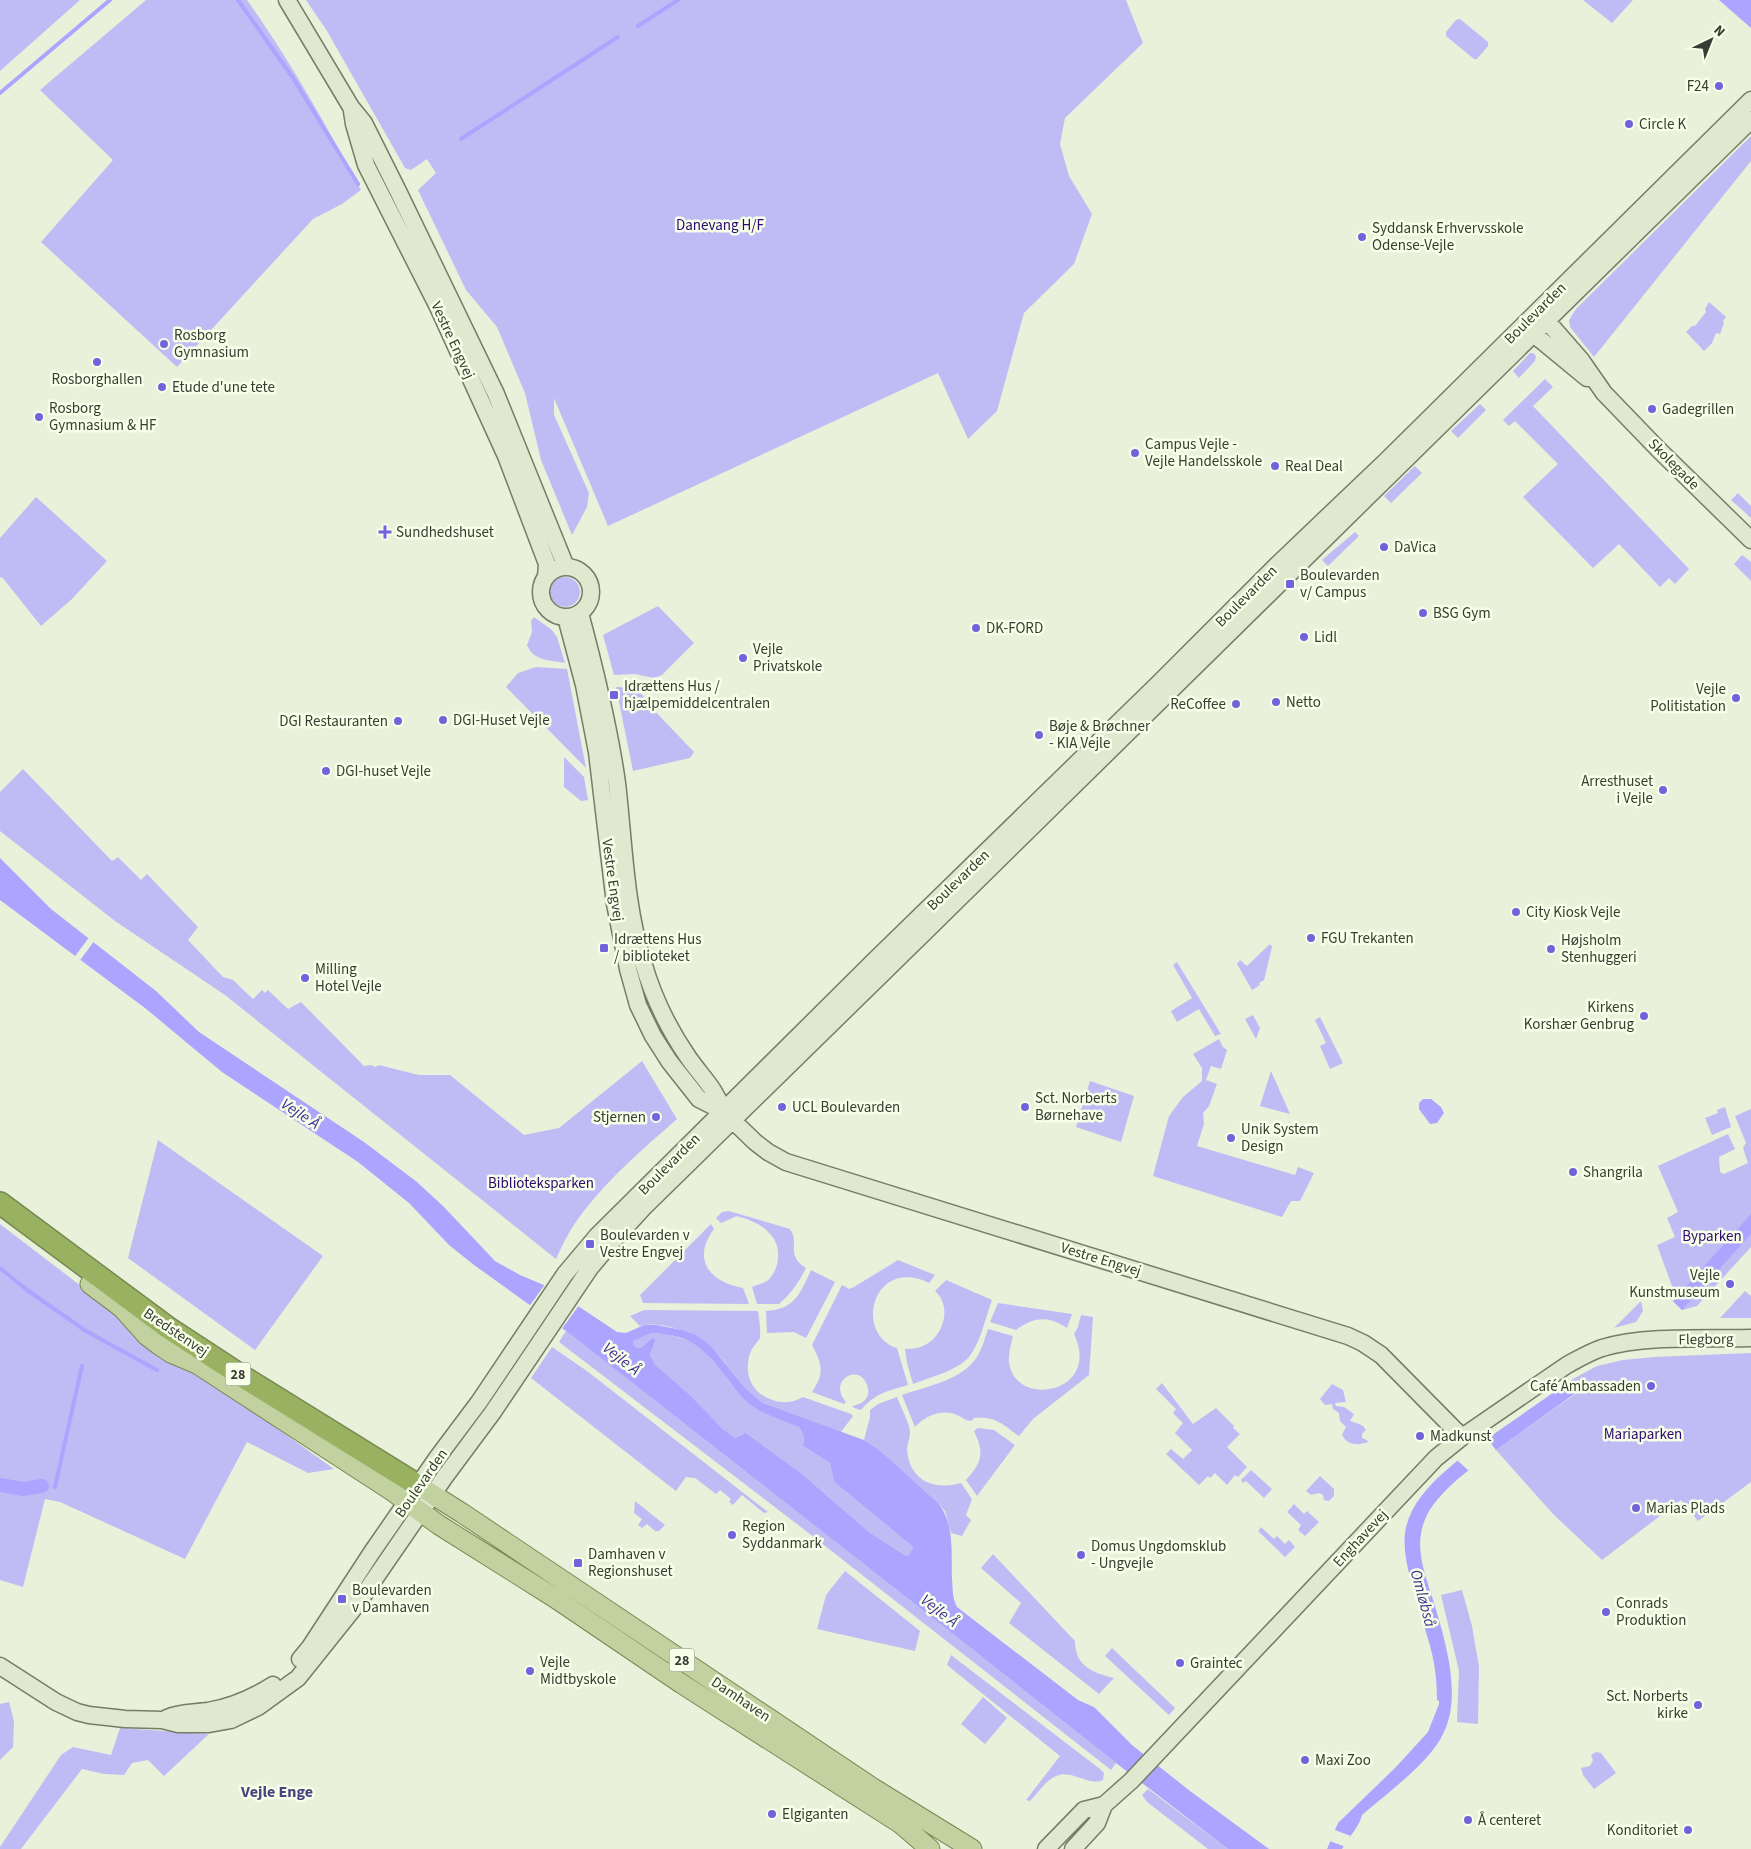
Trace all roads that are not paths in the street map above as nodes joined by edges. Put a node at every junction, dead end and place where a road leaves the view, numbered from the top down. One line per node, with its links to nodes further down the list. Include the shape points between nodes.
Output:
1 (287, 0): 3 (main road, Vestre Engvej)
2 (1751, 100): 5 (main road, Boulevarden)
3 (351, 107): 9 (main road, Vestre Engvej, via 373,140 496,394); 10 (main road, Vestre Engvej, via 366,166 438,307 506,456 547,564)
4 (1751, 120): 5 (main road, Boulevarden)
5 (1542, 316): 6 (main road, Boulevarden); 7 (main road, Skolegade, via 1581,360)
6 (1528, 330): 7 (main road, Skolegade); 12 (main road, Boulevarden)
7 (1599, 387): 8 (main road, Skolegade)
8 (1751, 540)
9 (566, 567): 10 (main road, via 555,569); 11 (main road, via 583,573 592,590 589,603)
10 (546, 577): 11 (main road, via 541,587 545,605 554,614)
11 (573, 615): 12 (main road, Vestre Engvej, via 595,743 615,904 638,1005 653,1036 685,1084 698,1099)
12 (728, 1116): 18 (main road, Vestre Engvej, via 755,1142 786,1162 1348,1336 1381,1355); 19 (main road, Boulevarden, via 590,1268 493,1412); 19 (main road, Boulevarden, via 597,1236 574,1262)
13 (0, 1203): 19 (highway, Bredstenvej / 28, via 167,1327)
14 (0, 1215): 15 (highway, Bredstenvej / 28)
15 (90, 1284): 19 (main road, Bredstenvej / 28, via 122,1308 147,1336 171,1353 197,1364)
16 (1751, 1338): 17 (main road, Flegborg)
17 (1660, 1340): 18 (main road, Enghavevej, via 1603,1348 1584,1355)
18 (1462, 1437): 21 (main road, Enghavevej, via 1436,1458 1158,1754)
19 (415, 1495): 20 (main road, Boulevarden, via 290,1671 209,1724 89,1716 56,1702); 22 (main road, Damhaven / 28, via 439,1525); 25 (main road, Damhaven / 28)
20 (0, 1666)
21 (1104, 1805): 26 (main road, Enghavevej, via 1084,1810); 27 (main road, Enghavevej, via 1097,1823)
22 (901, 1824): 23 (main road, Damhaven / 28); 24 (main road)
23 (930, 1849)
24 (947, 1849)
25 (972, 1849)
26 (1046, 1849)
27 (1073, 1849)

